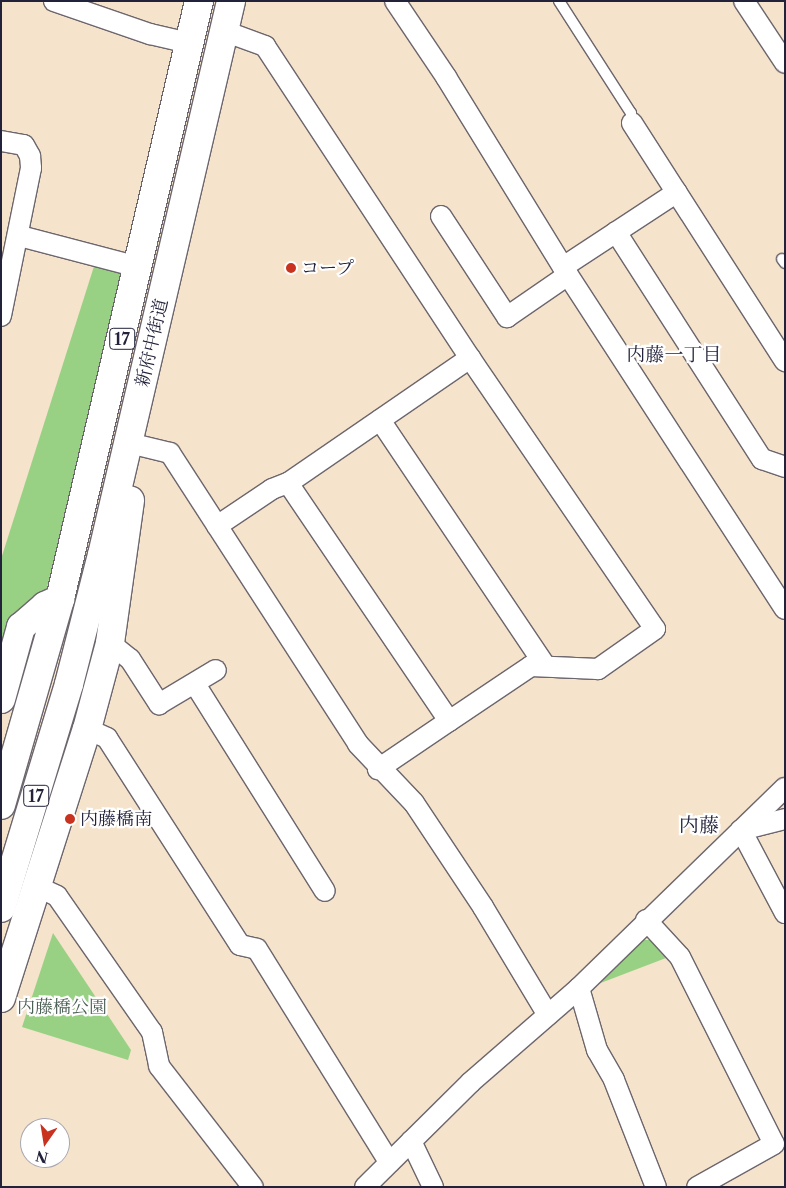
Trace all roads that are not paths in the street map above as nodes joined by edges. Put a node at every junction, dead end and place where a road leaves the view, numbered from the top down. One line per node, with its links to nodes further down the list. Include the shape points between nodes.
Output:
1 (54, 1): 8 (street, via 150,34)
2 (198, 1): 8 (main road, 新府中街道 / 17)
3 (231, 1): 7 (main road, 新府中街道 / 17)
4 (395, 1): 17 (street)
5 (559, 1): 10 (lane, via 631,113)
6 (744, 1): 9 (street)
7 (224, 31): 19 (street, via 264,46); 22 (main road, 新府中街道 / 17)
8 (189, 43): 16 (main road, 新府中街道 / 17)
9 (785, 64)
10 (632, 123): 12 (street)
11 (1, 141): 15 (street, via 24,145 30,156)
12 (677, 192): 14 (street); 20 (street)
13 (441, 216): 17 (street, via 507,317)
14 (616, 232): 17 (street); 23 (street, via 762,459)
15 (20, 236): 16 (street); 18 (street)
16 (138, 267): 26 (main road, 新府中街道 / 17)
17 (565, 271): 27 (street)
18 (1, 316)
19 (470, 358): 21 (street); 29 (street, via 655,629 598,669)
20 (785, 361)
21 (380, 420): 24 (street); 29 (street)
22 (130, 443): 25 (street, via 170,454); 28 (main road, 17, via 130,510); 42 (main road, 新府中街道 / 17, via 69,684)
23 (785, 467)
24 (288, 483): 25 (street, via 272,489); 33 (street)
25 (217, 526): 35 (street, via 358,744)
26 (60, 599): 32 (main road, via 45,606 21,627); 37 (main road, 新府中街道 / 17)
27 (785, 609)
28 (110, 643): 31 (street, via 130,659 159,704); 34 (main road, 17)
29 (545, 666): 33 (street, via 531,666)
30 (216, 670): 31 (street)
31 (195, 684): 41 (street)
32 (2, 692)
33 (449, 721): 35 (street)
34 (88, 729): 40 (main road, 17); 49 (street, via 107,738 240,945 257,949)
35 (378, 769): 47 (street, via 414,803 484,907)
36 (785, 788): 39 (street)
37 (1, 804)
38 (785, 819): 39 (street)
39 (741, 830): 43 (street); 44 (street)
40 (38, 887): 46 (main road, 17); 50 (street, via 57,896 152,1032 159,1066)
41 (325, 891)
42 (1, 908)
43 (785, 912)
44 (646, 920): 45 (street); 54 (street, via 680,957 774,1144)
45 (579, 988): 47 (street); 53 (street, via 596,1050 614,1080)
46 (1, 998)
47 (548, 1015): 48 (street, via 471,1082)
48 (411, 1141): 49 (street); 52 (street)
49 (389, 1162): 51 (street)
50 (253, 1187)
51 (365, 1187)
52 (434, 1187)
53 (656, 1187)
54 (696, 1187)

